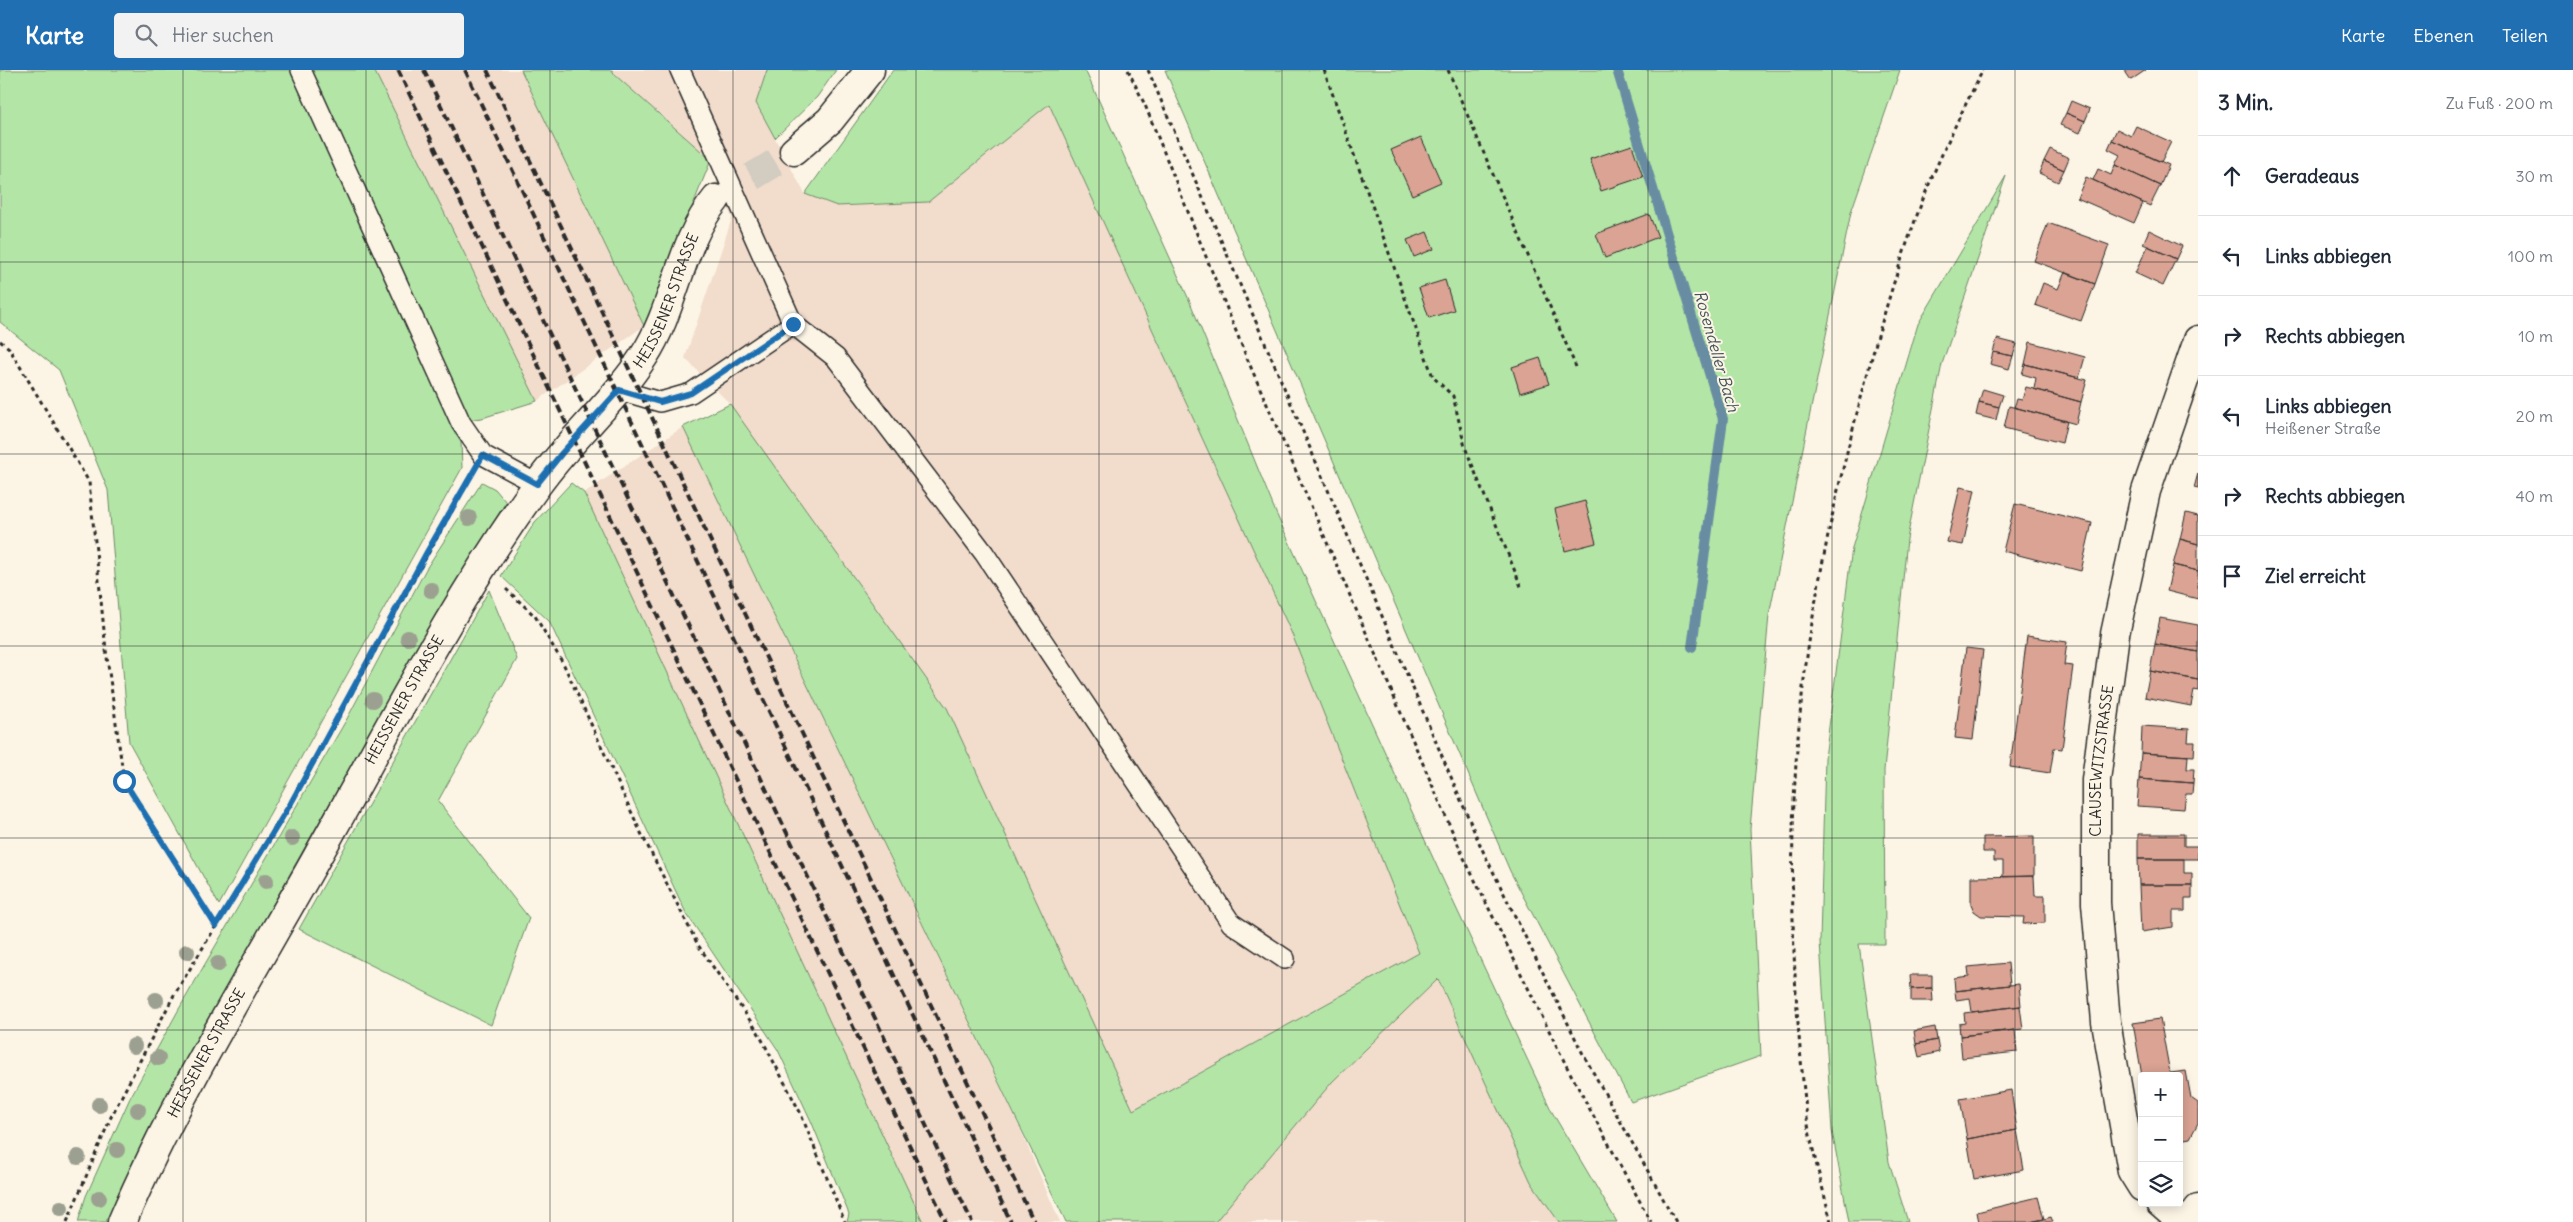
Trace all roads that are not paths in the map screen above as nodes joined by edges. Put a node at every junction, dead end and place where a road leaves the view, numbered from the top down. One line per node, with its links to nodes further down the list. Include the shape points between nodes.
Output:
1 (300, 70): 9 (lane, via 461,423 483,455)
2 (680, 70): 6 (lane)
3 (870, 70): 4 (street, via 830,120)
4 (794, 151)
5 (716, 199): 8 (street, HEISSENER STRASSE, via 693,239 654,339)
6 (793, 324): 8 (lane, via 691,393 660,402); 10 (lane, via 836,358 984,553 1231,923)
7 (2198, 340): 11 (street, CLAUSEWITZSTRASSE, via 2146,492 2115,634 2096,780 2096,904 2106,1022 2132,1171)
8 (619, 390): 9 (street, HEISSENER STRASSE)
9 (537, 484): 14 (street, HEISSENER STRASSE, via 430,655 160,1137)
10 (1285, 959)
11 (2138, 1181)
12 (2165, 1207): 15 (street)
13 (2198, 1209): 16 (street)
14 (122, 1222)
15 (2182, 1222)
16 (2191, 1222)

